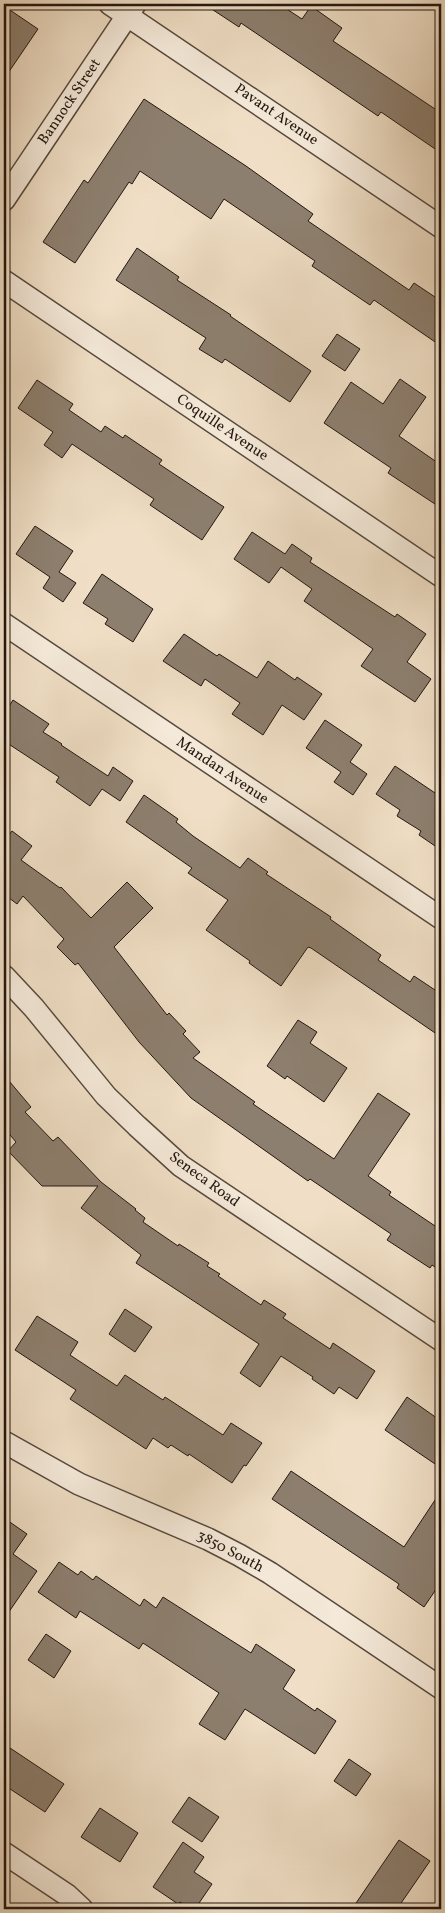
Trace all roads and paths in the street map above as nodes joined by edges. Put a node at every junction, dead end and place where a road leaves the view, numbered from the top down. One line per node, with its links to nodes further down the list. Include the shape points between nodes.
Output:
1 (110, 4): 2 (street, Pavant Avenue)
2 (132, 10): 3 (street, Bannock Street); 4 (street, Pavant Avenue)
3 (4, 200)
4 (441, 226)
5 (4, 281): 6 (street, Coquille Avenue)
6 (441, 576)
7 (4, 624): 8 (street, Mandan Avenue)
8 (441, 918)
9 (4, 976): 10 (street, Seneca Road, via 106,1096 182,1166)
10 (441, 1340)
11 (4, 1442): 12 (street, 3850 South, via 79,1484 239,1555)
12 (441, 1688)
13 (4, 1853): 14 (street, via 67,1895)
14 (82, 1909)

